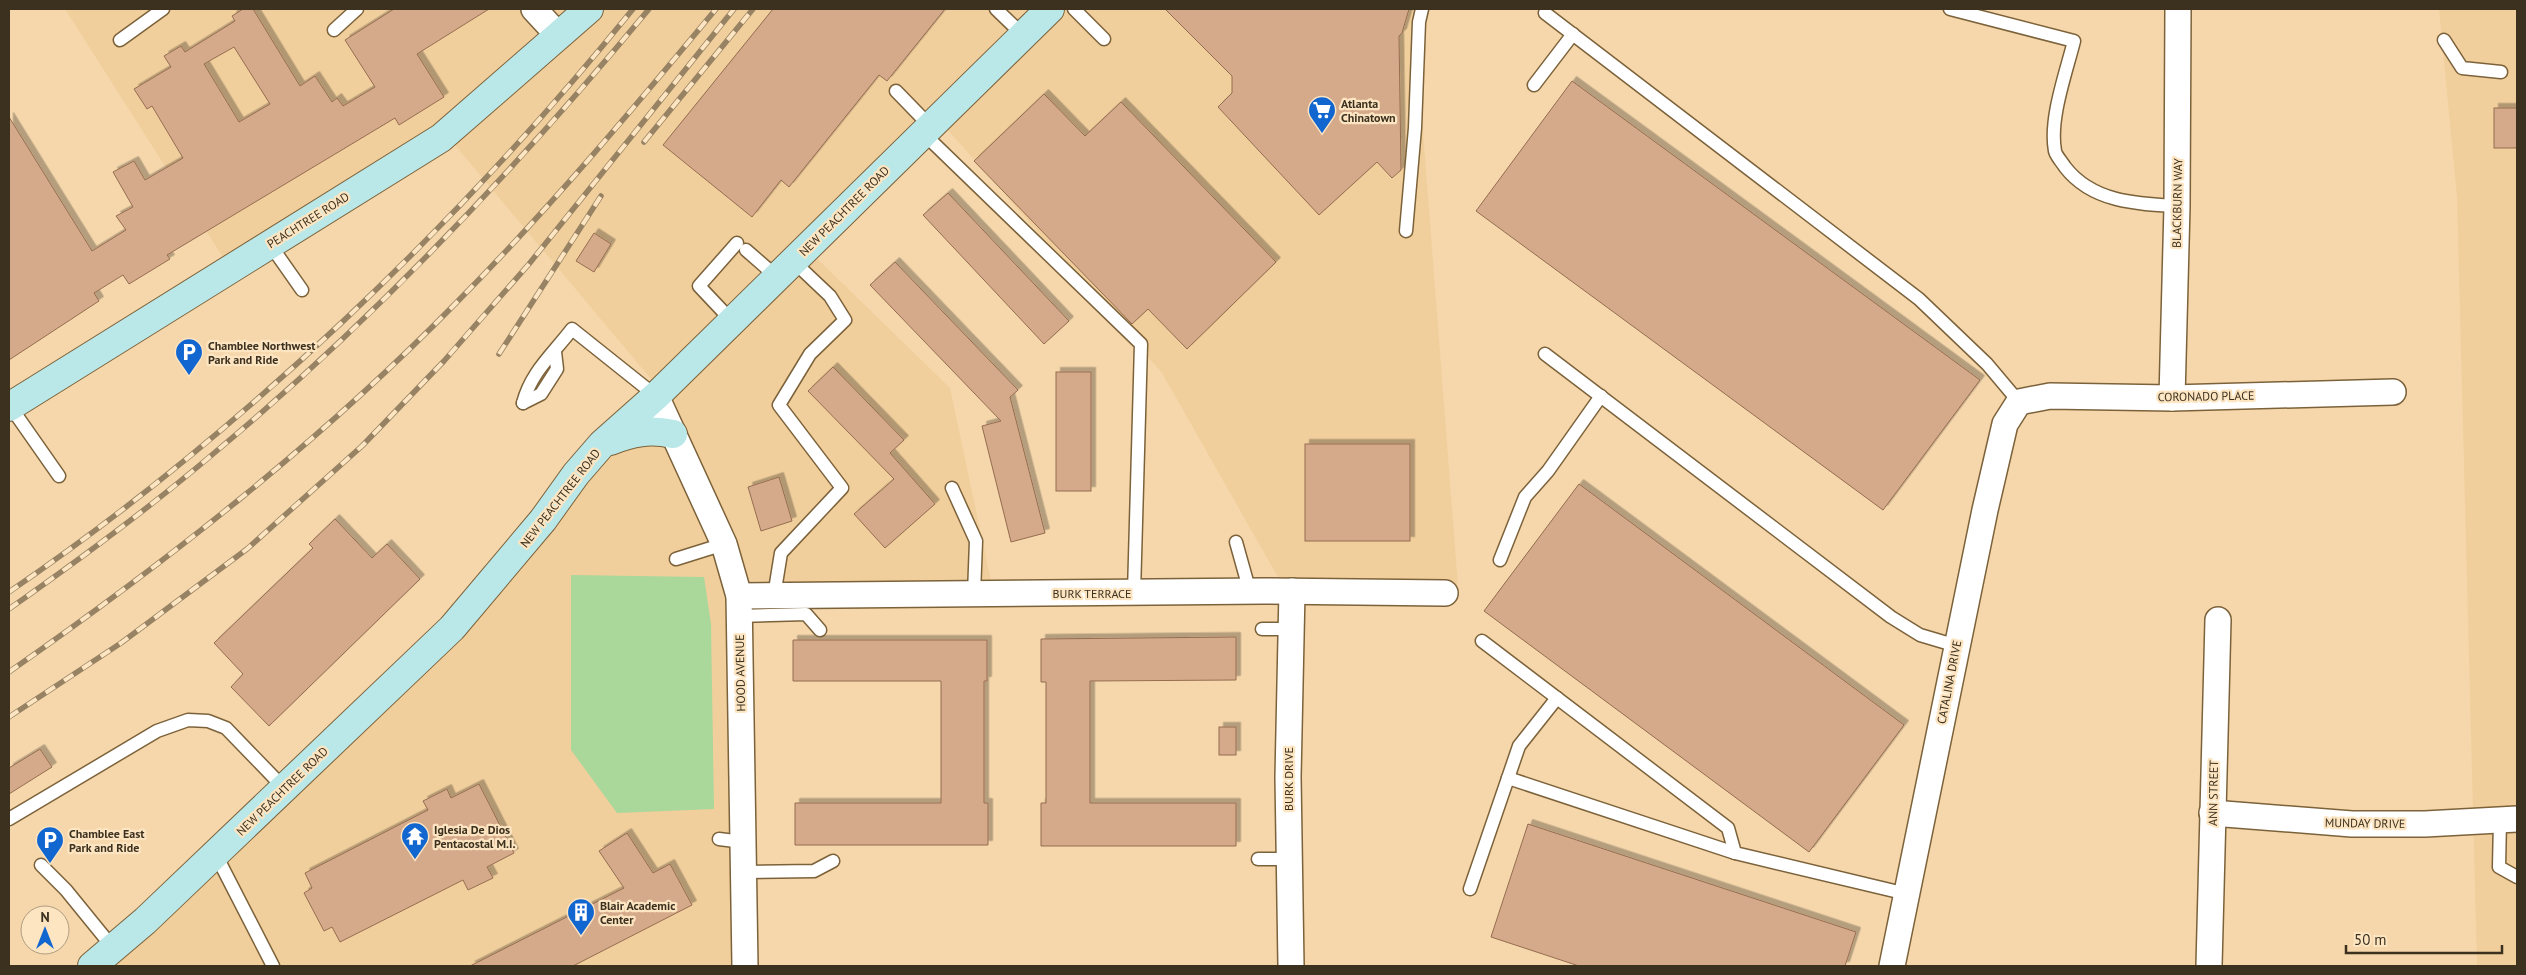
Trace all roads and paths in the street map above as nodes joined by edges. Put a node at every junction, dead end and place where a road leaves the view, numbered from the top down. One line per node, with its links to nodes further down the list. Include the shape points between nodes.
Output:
1 (163, 9): 17 (lane)
2 (357, 9): 12 (lane)
3 (534, 9): 14 (street)
4 (589, 9): 14 (street, PEACHTREE ROAD)
5 (996, 9): 15 (lane)
6 (1050, 9): 15 (street, NEW PEACHTREE ROAD)
7 (1074, 9): 16 (lane)
8 (1422, 9): 24 (lane)
9 (1950, 9): 23 (lane, via 2074,41 2054,128 2055,153 2073,176 2095,192 2136,204)
10 (2178, 9): 23 (street, BLACKBURN WAY)
11 (1545, 13): 13 (lane)
12 (334, 30)
13 (1573, 34): 20 (lane); 35 (lane, via 1919,298 1987,364)
14 (558, 35): 25 (street, PEACHTREE ROAD, via 441,138)
15 (1023, 35): 22 (street, NEW PEACHTREE ROAD)
16 (1104, 38)
17 (120, 40)
18 (2444, 40): 19 (lane, via 2462,68)
19 (2501, 72)
20 (1534, 86)
21 (896, 91): 22 (lane)
22 (926, 130): 26 (street, NEW PEACHTREE ROAD); 47 (lane, via 1141,344)
23 (2177, 206): 34 (street, BLACKBURN WAY)
24 (1406, 232)
25 (270, 243): 27 (lane); 36 (street, PEACHTREE ROAD)
26 (785, 269): 28 (street, NEW PEACHTREE ROAD); 28 (lane, via 742,247 699,286); 50 (lane, via 830,296 845,320 810,354 779,404 842,488 781,553)
27 (302, 290)
28 (732, 322): 32 (street, NEW PEACHTREE ROAD)
29 (555, 352): 32 (lane, via 572,329)
30 (1545, 354): 33 (lane)
31 (2392, 392): 34 (street, CORONADO PLACE)
32 (656, 396): 37 (street, HOOD AVENUE); 38 (street, NEW PEACHTREE ROAD)
33 (1601, 396): 44 (lane, via 1548,471 1525,497); 57 (lane, via 1891,617 1920,635)
34 (2172, 398): 35 (street, CORONADO PLACE, via 2050,396)
35 (2020, 402): 57 (street, CATALINA DRIVE, via 2005,424)
36 (9, 407): 39 (lane)
37 (673, 434): 38 (street, via 648,430); 42 (street, HOOD AVENUE)
38 (602, 444): 60 (street, NEW PEACHTREE ROAD, via 537,528 452,628)
39 (59, 476)
40 (952, 488): 49 (lane, via 976,541)
41 (1236, 542): 46 (lane)
42 (724, 544): 43 (lane); 51 (street, HOOD AVENUE)
43 (676, 558)
44 (1500, 560)
45 (1292, 591): 46 (street, BURK TERRACE); 48 (street, BURK TERRACE); 54 (street, BURK DRIVE)
46 (1250, 592): 47 (street, BURK TERRACE)
47 (1134, 593): 49 (street, BURK TERRACE)
48 (1445, 593)
49 (974, 594): 50 (street, BURK TERRACE)
50 (774, 596): 51 (street, BURK TERRACE)
51 (739, 606): 55 (lane, via 806,614); 70 (street, HOOD AVENUE, via 731,841)
52 (2218, 620): 61 (street, ANN STREET)
53 (1262, 629): 54 (lane)
54 (1291, 629): 67 (street, BURK DRIVE)
55 (820, 630)
56 (1482, 641): 58 (lane)
57 (1956, 646): 73 (street, CATALINA DRIVE)
58 (1556, 698): 59 (lane, via 1519,746); 64 (lane, via 1728,828)
59 (1508, 778): 64 (lane); 72 (lane)
60 (284, 789): 62 (lane, via 226,728 208,721 188,720 157,731); 65 (street, NEW PEACHTREE ROAD)
61 (2212, 813): 63 (street, MUNDAY DRIVE, via 2352,824); 80 (street, ANN STREET)
62 (9, 819)
63 (2508, 820): 71 (lane, via 2499,867)
64 (1735, 853): 73 (lane)
65 (216, 855): 74 (street, NEW PEACHTREE ROAD); 76 (lane)
66 (1258, 859): 67 (lane)
67 (1289, 859): 78 (street, BURK DRIVE)
68 (833, 861): 70 (lane, via 814,871)
69 (41, 866): 74 (lane, via 66,890)
70 (744, 872): 77 (street, HOOD AVENUE)
71 (2517, 877)
72 (1470, 889)
73 (1907, 894): 79 (street, CATALINA DRIVE)
74 (116, 957): 75 (street, NEW PEACHTREE ROAD)
75 (92, 966)
76 (273, 966)
77 (746, 966)
78 (1291, 966)
79 (1892, 966)
80 (2210, 966)

